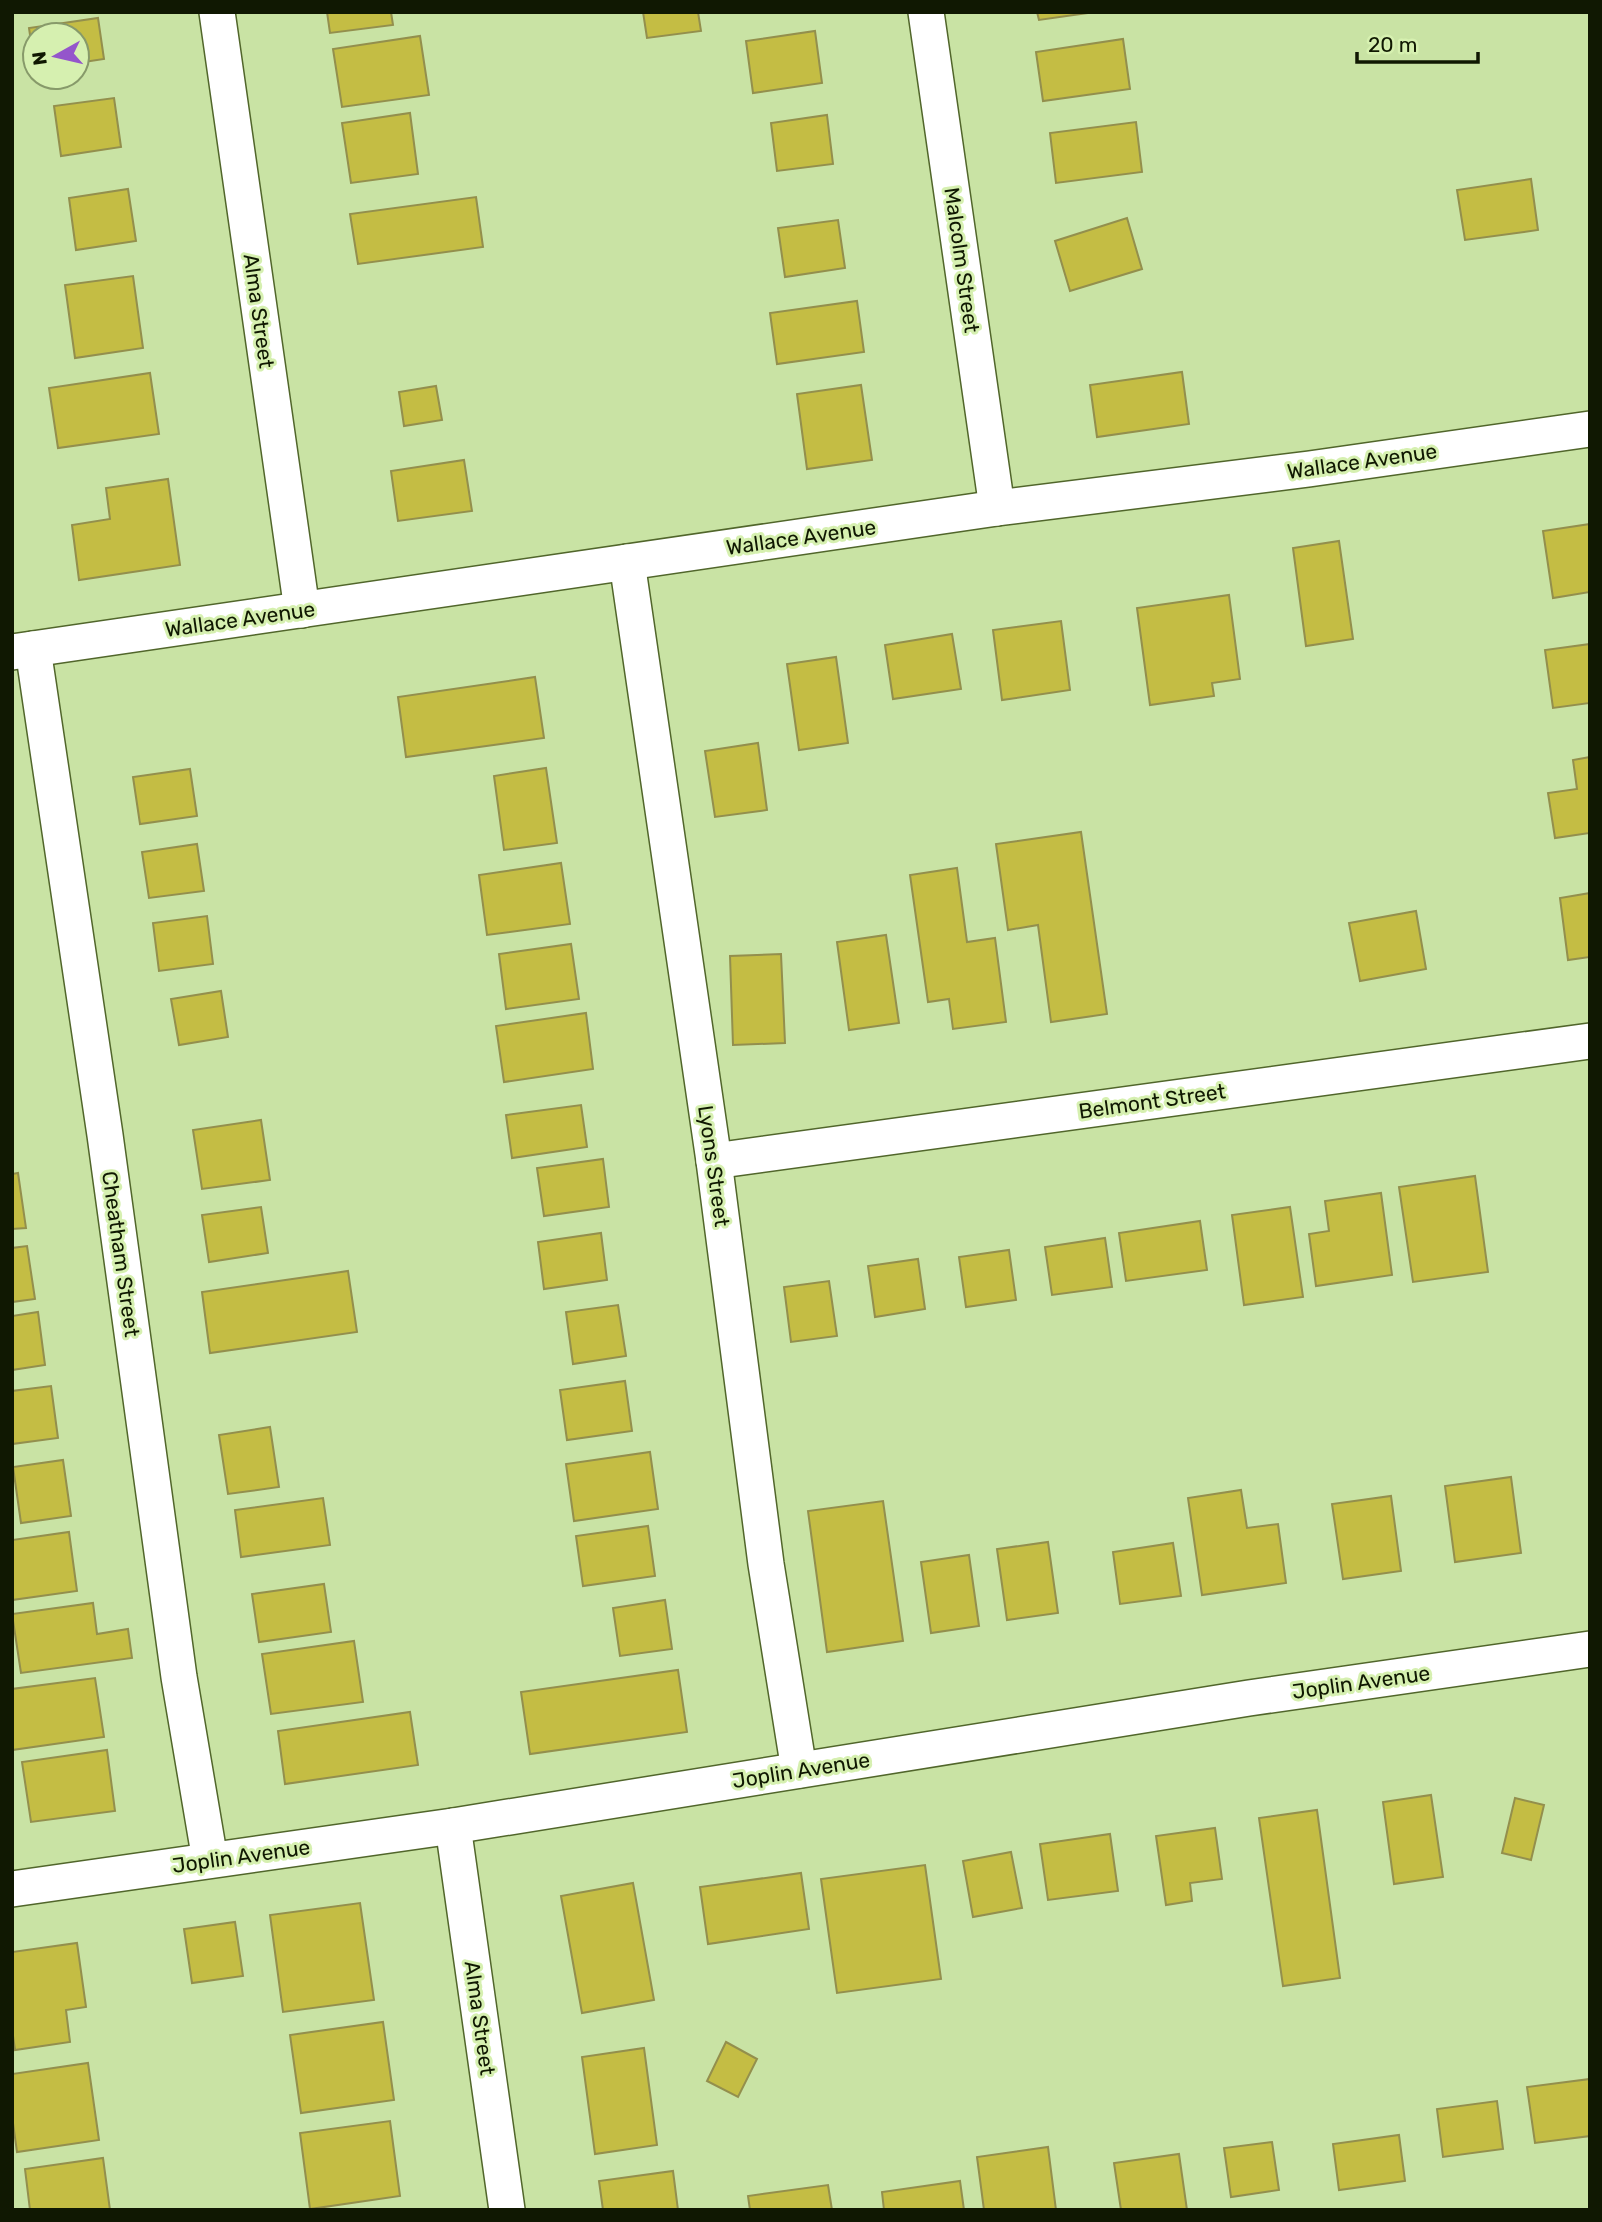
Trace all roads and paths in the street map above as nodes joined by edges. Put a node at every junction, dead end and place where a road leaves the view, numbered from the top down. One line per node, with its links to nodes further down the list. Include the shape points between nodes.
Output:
1 (216, 12): 6 (street, Alma Street)
2 (926, 12): 4 (street, Malcolm Street)
3 (1590, 429): 4 (street, Wallace Avenue)
4 (997, 508): 5 (street, Wallace Avenue)
5 (627, 562): 6 (street, Wallace Avenue); 9 (street, Lyons Street)
6 (302, 610): 7 (street, Wallace Avenue)
7 (23, 650): 13 (street, Cheatham Street, via 105,1135 179,1677)
8 (1590, 1041): 9 (street, Belmont Street)
9 (714, 1161): 11 (street, Lyons Street, via 766,1564)
10 (1590, 1649): 11 (street, Joplin Avenue)
11 (799, 1770): 12 (street, Joplin Avenue)
12 (453, 1826): 13 (street, Joplin Avenue); 15 (street, Alma Street)
13 (210, 1860): 14 (street, Joplin Avenue)
14 (12, 1889)
15 (507, 2210)

